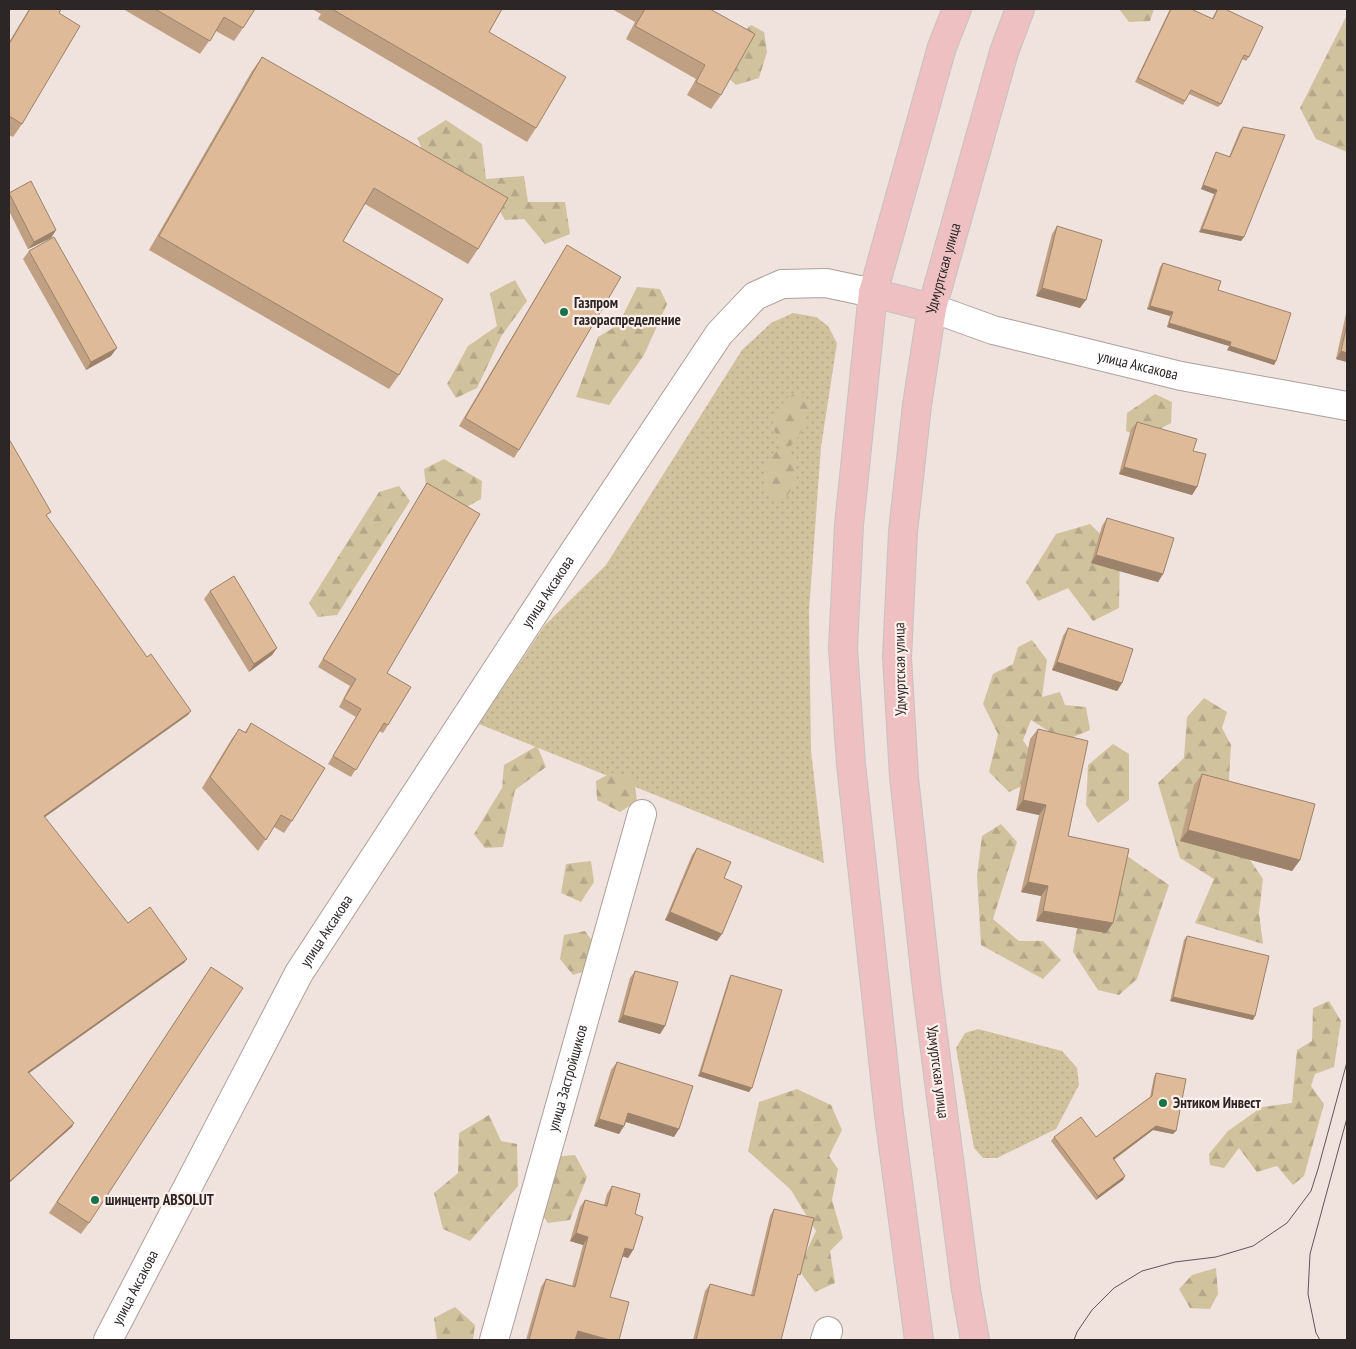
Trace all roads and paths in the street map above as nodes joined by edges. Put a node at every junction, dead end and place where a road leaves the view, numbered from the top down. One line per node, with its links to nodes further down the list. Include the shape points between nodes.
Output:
1 (956, 9): 3 (main road, via 942,47)
2 (1020, 9): 4 (main road, Удмуртская улица, via 1004,52)
3 (873, 293): 4 (main road); 7 (street, улица Аксакова, via 826,283 782,284 755,296 719,334 299,973); 9 (main road, via 849,525 843,648 851,764 889,1115)
4 (932, 308): 5 (street, улица Аксакова, via 993,330 1181,376); 10 (main road, Удмуртская улица, via 903,532 897,657 904,777 927,989)
5 (1347, 406)
6 (642, 814): 8 (street, улица Застройщиков)
7 (108, 1340)
8 (494, 1340)
9 (919, 1340)
10 (975, 1340)

